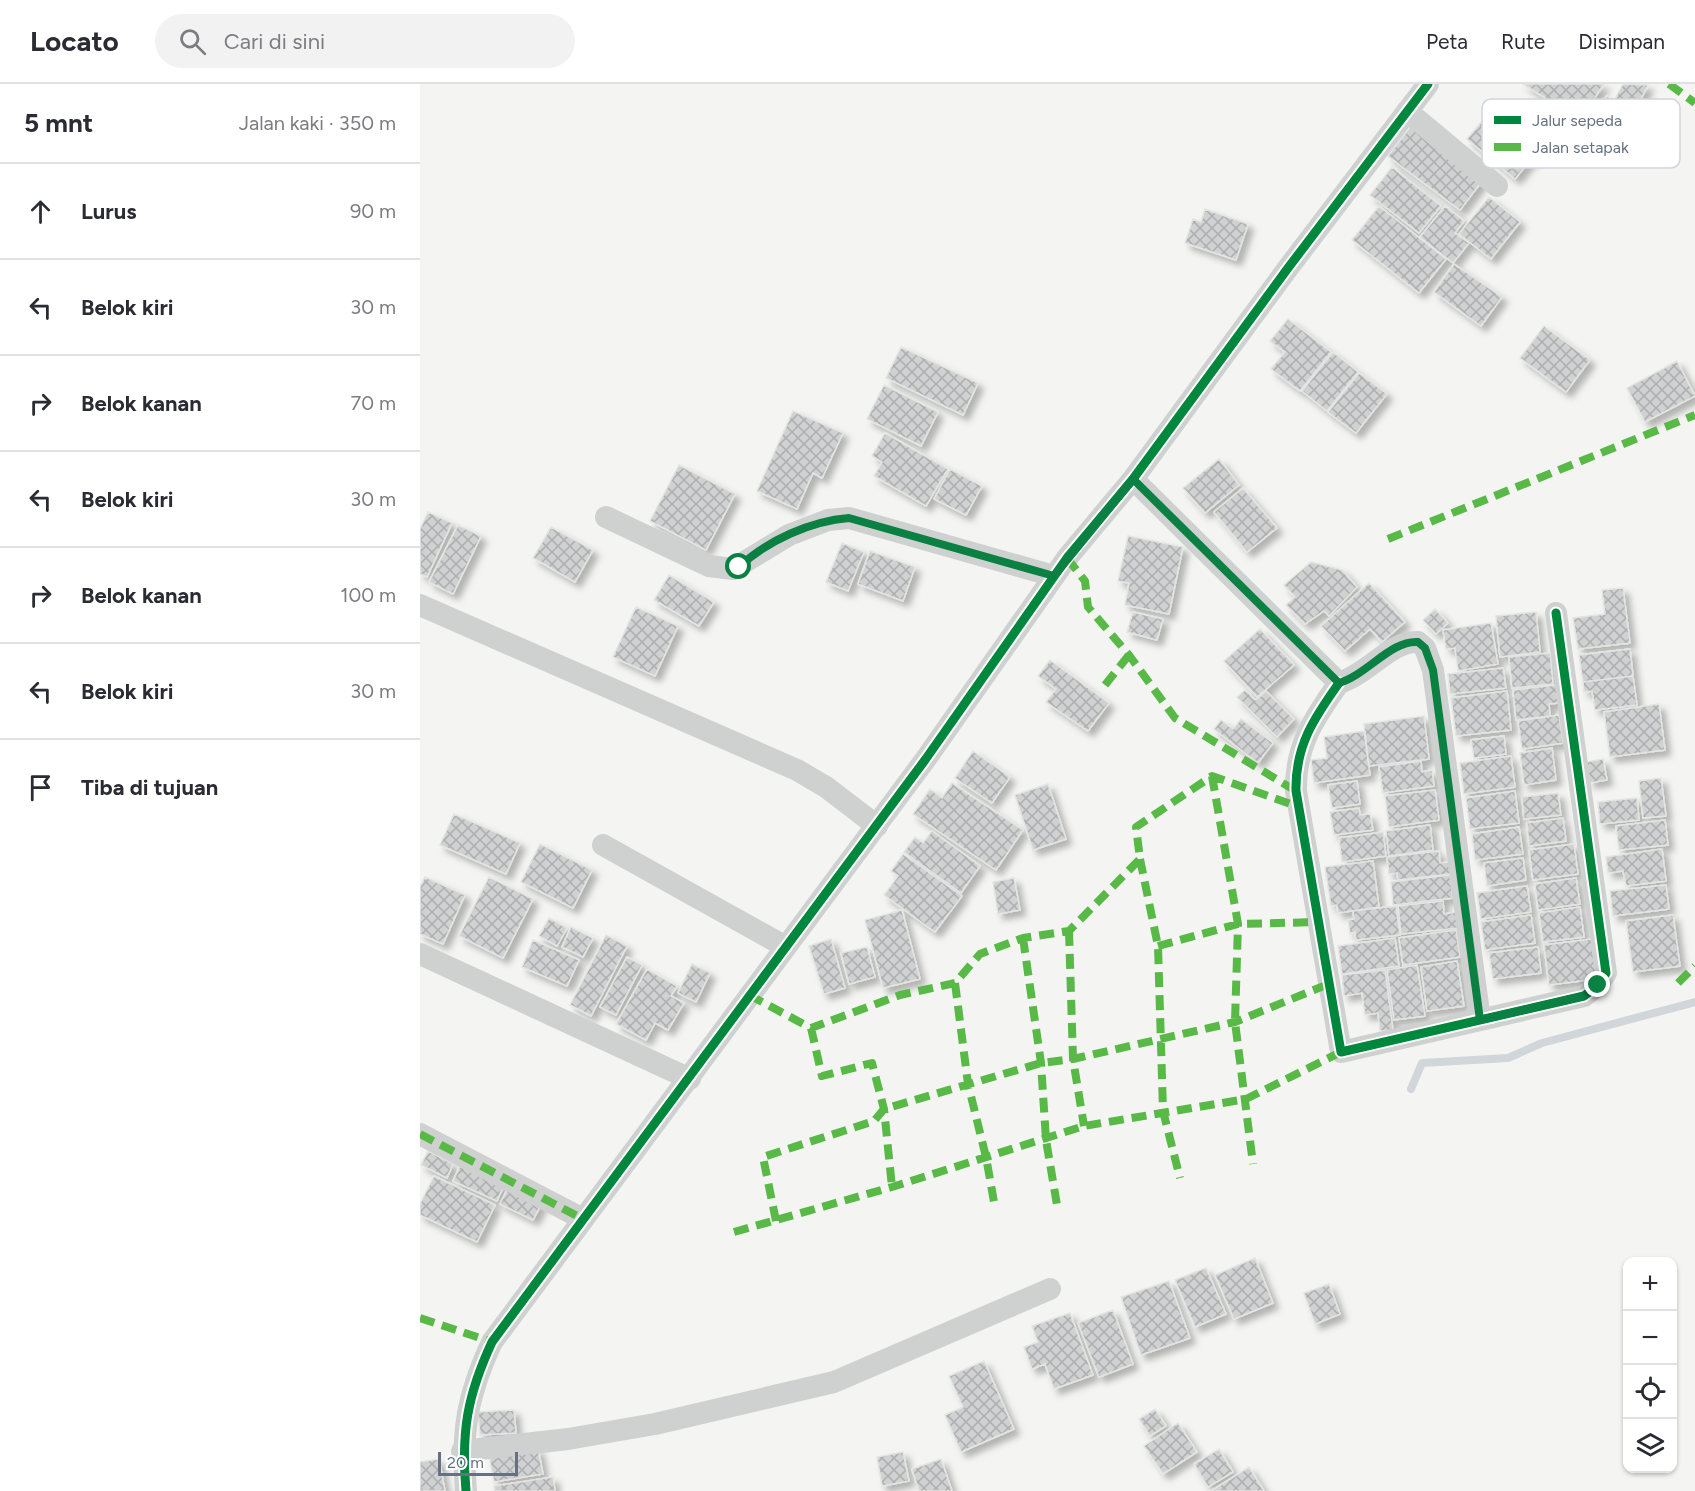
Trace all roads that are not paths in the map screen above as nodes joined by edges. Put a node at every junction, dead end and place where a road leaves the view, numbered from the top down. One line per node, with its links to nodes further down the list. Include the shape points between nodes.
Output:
1 (1428, 84): 2 (street)
2 (1407, 111): 3 (street); 4 (street)
3 (1497, 186)
4 (1133, 479): 6 (street); 9 (street)
5 (606, 517): 6 (street, via 709,566 724,569 739,567 802,529 828,519 849,518)
6 (1054, 576): 10 (street)
7 (420, 605): 10 (street, via 797,770)
8 (1556, 613): 14 (street, via 1606,973 1584,996)
9 (1339, 683): 14 (street, via 1366,671 1401,643 1418,642 1425,648 1433,670); 14 (street, via 1315,716 1296,766 1296,791 1341,1052)
10 (877, 826): 12 (street)
11 (603, 845): 12 (street)
12 (786, 947): 15 (street)
13 (420, 954): 15 (street)
14 (1480, 1020)
15 (690, 1079): 17 (street)
16 (420, 1134): 17 (street)
17 (583, 1219): 19 (street, via 492,1342 467,1410)
18 (1050, 1289): 19 (street, via 834,1382 655,1424)
19 (462, 1451): 20 (street)
20 (466, 1491)

